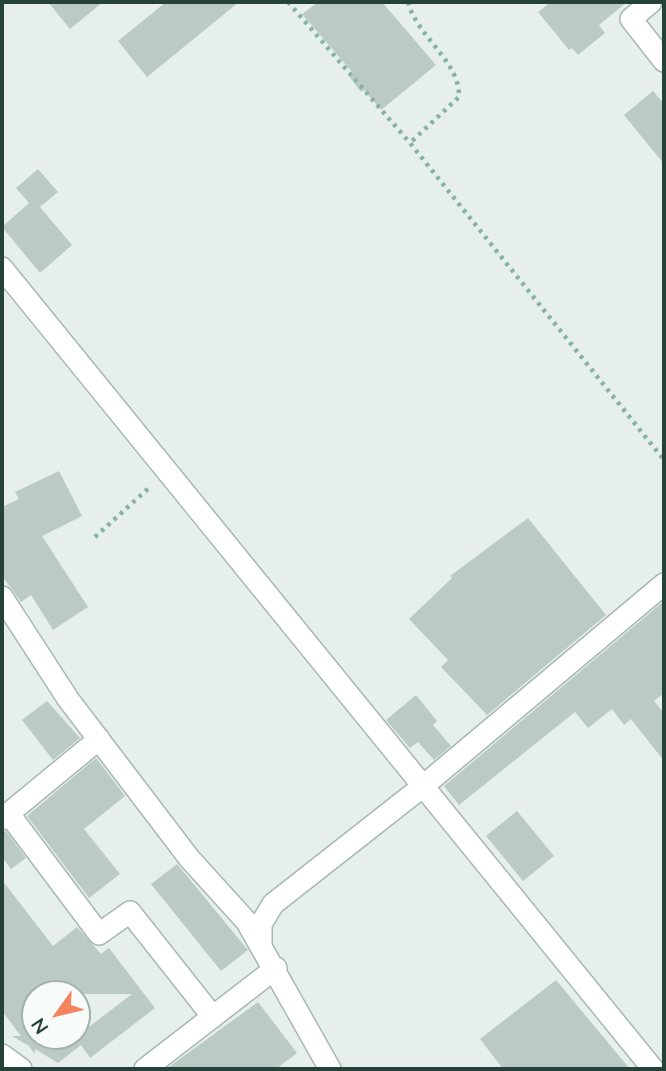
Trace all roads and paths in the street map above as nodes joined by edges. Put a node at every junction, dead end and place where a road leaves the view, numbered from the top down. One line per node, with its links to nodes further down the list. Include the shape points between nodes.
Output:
1 (288, 2): 5 (path)
2 (408, 2): 5 (path, via 422,32 459,81 459,97)
3 (651, 2): 4 (street, via 631,19)
4 (664, 61)
5 (410, 144): 7 (path)
6 (2, 268): 8 (street)
7 (664, 460)
8 (167, 471): 9 (path); 13 (street)
9 (95, 537)
10 (663, 588): 13 (street)
11 (2, 597): 12 (street)
12 (99, 739): 14 (street); 15 (street)
13 (422, 787): 15 (street, via 273,904 261,924); 22 (street)
14 (5, 816): 17 (street, via 99,934 130,912)
15 (261, 944): 16 (street)
16 (276, 968): 17 (street); 21 (street)
17 (213, 1017): 20 (street)
18 (2, 1055): 19 (street)
19 (21, 1069)
20 (145, 1069)
21 (330, 1069)
22 (653, 1069)

